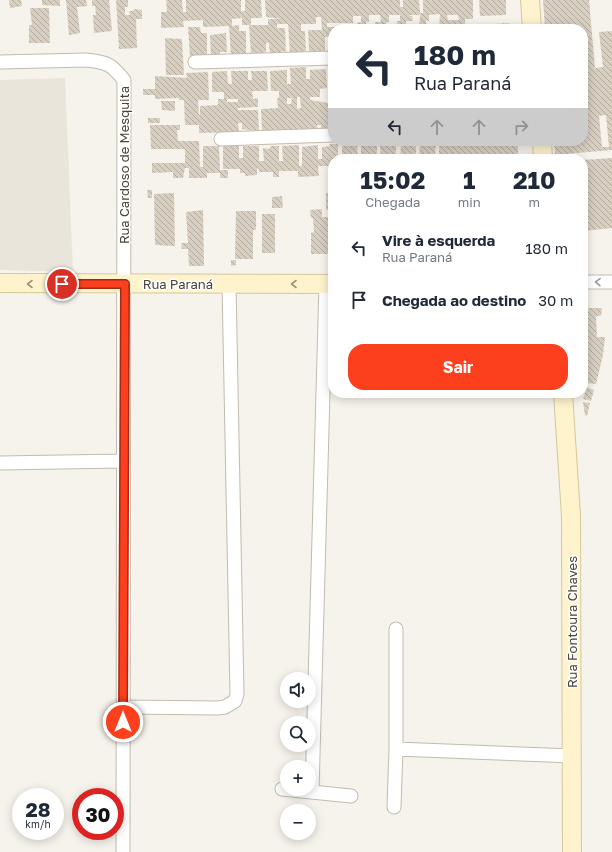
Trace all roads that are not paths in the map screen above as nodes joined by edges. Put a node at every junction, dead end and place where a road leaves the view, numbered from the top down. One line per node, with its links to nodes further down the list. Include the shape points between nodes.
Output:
1 (530, 0): 2 (street)
2 (532, 24)
3 (328, 58): 5 (street)
4 (0, 62): 11 (street, Rua Cardoso de Mesquita, via 100,62 113,67 124,80)
5 (195, 62)
6 (328, 136): 7 (street)
7 (221, 139)
8 (588, 282): 9 (street, one-way to 8)
9 (612, 282)
10 (0, 283): 11 (street, Rua Paraná, one-way to 10)
11 (125, 284): 12 (street, Rua Paraná); 16 (street, Rua Cardoso de Mesquita)
12 (229, 284): 13 (street, Rua Paraná, one-way to 12); 19 (street, via 237,694 235,701 218,708)
13 (328, 284)
14 (328, 340): 22 (street)
15 (563, 398): 21 (street, Rua Fontoura Chaves, via 571,516)
16 (123, 461): 17 (street); 19 (street, Rua Cardoso de Mesquita)
17 (0, 463)
18 (396, 629): 20 (street)
19 (123, 708): 26 (street, Rua Cardoso de Mesquita)
20 (396, 749): 21 (street); 25 (street)
21 (573, 756): 27 (street, Rua Fontoura Chaves)
22 (313, 760)
23 (316, 792): 24 (street)
24 (351, 796)
25 (394, 807)
26 (123, 852)
27 (572, 852)

